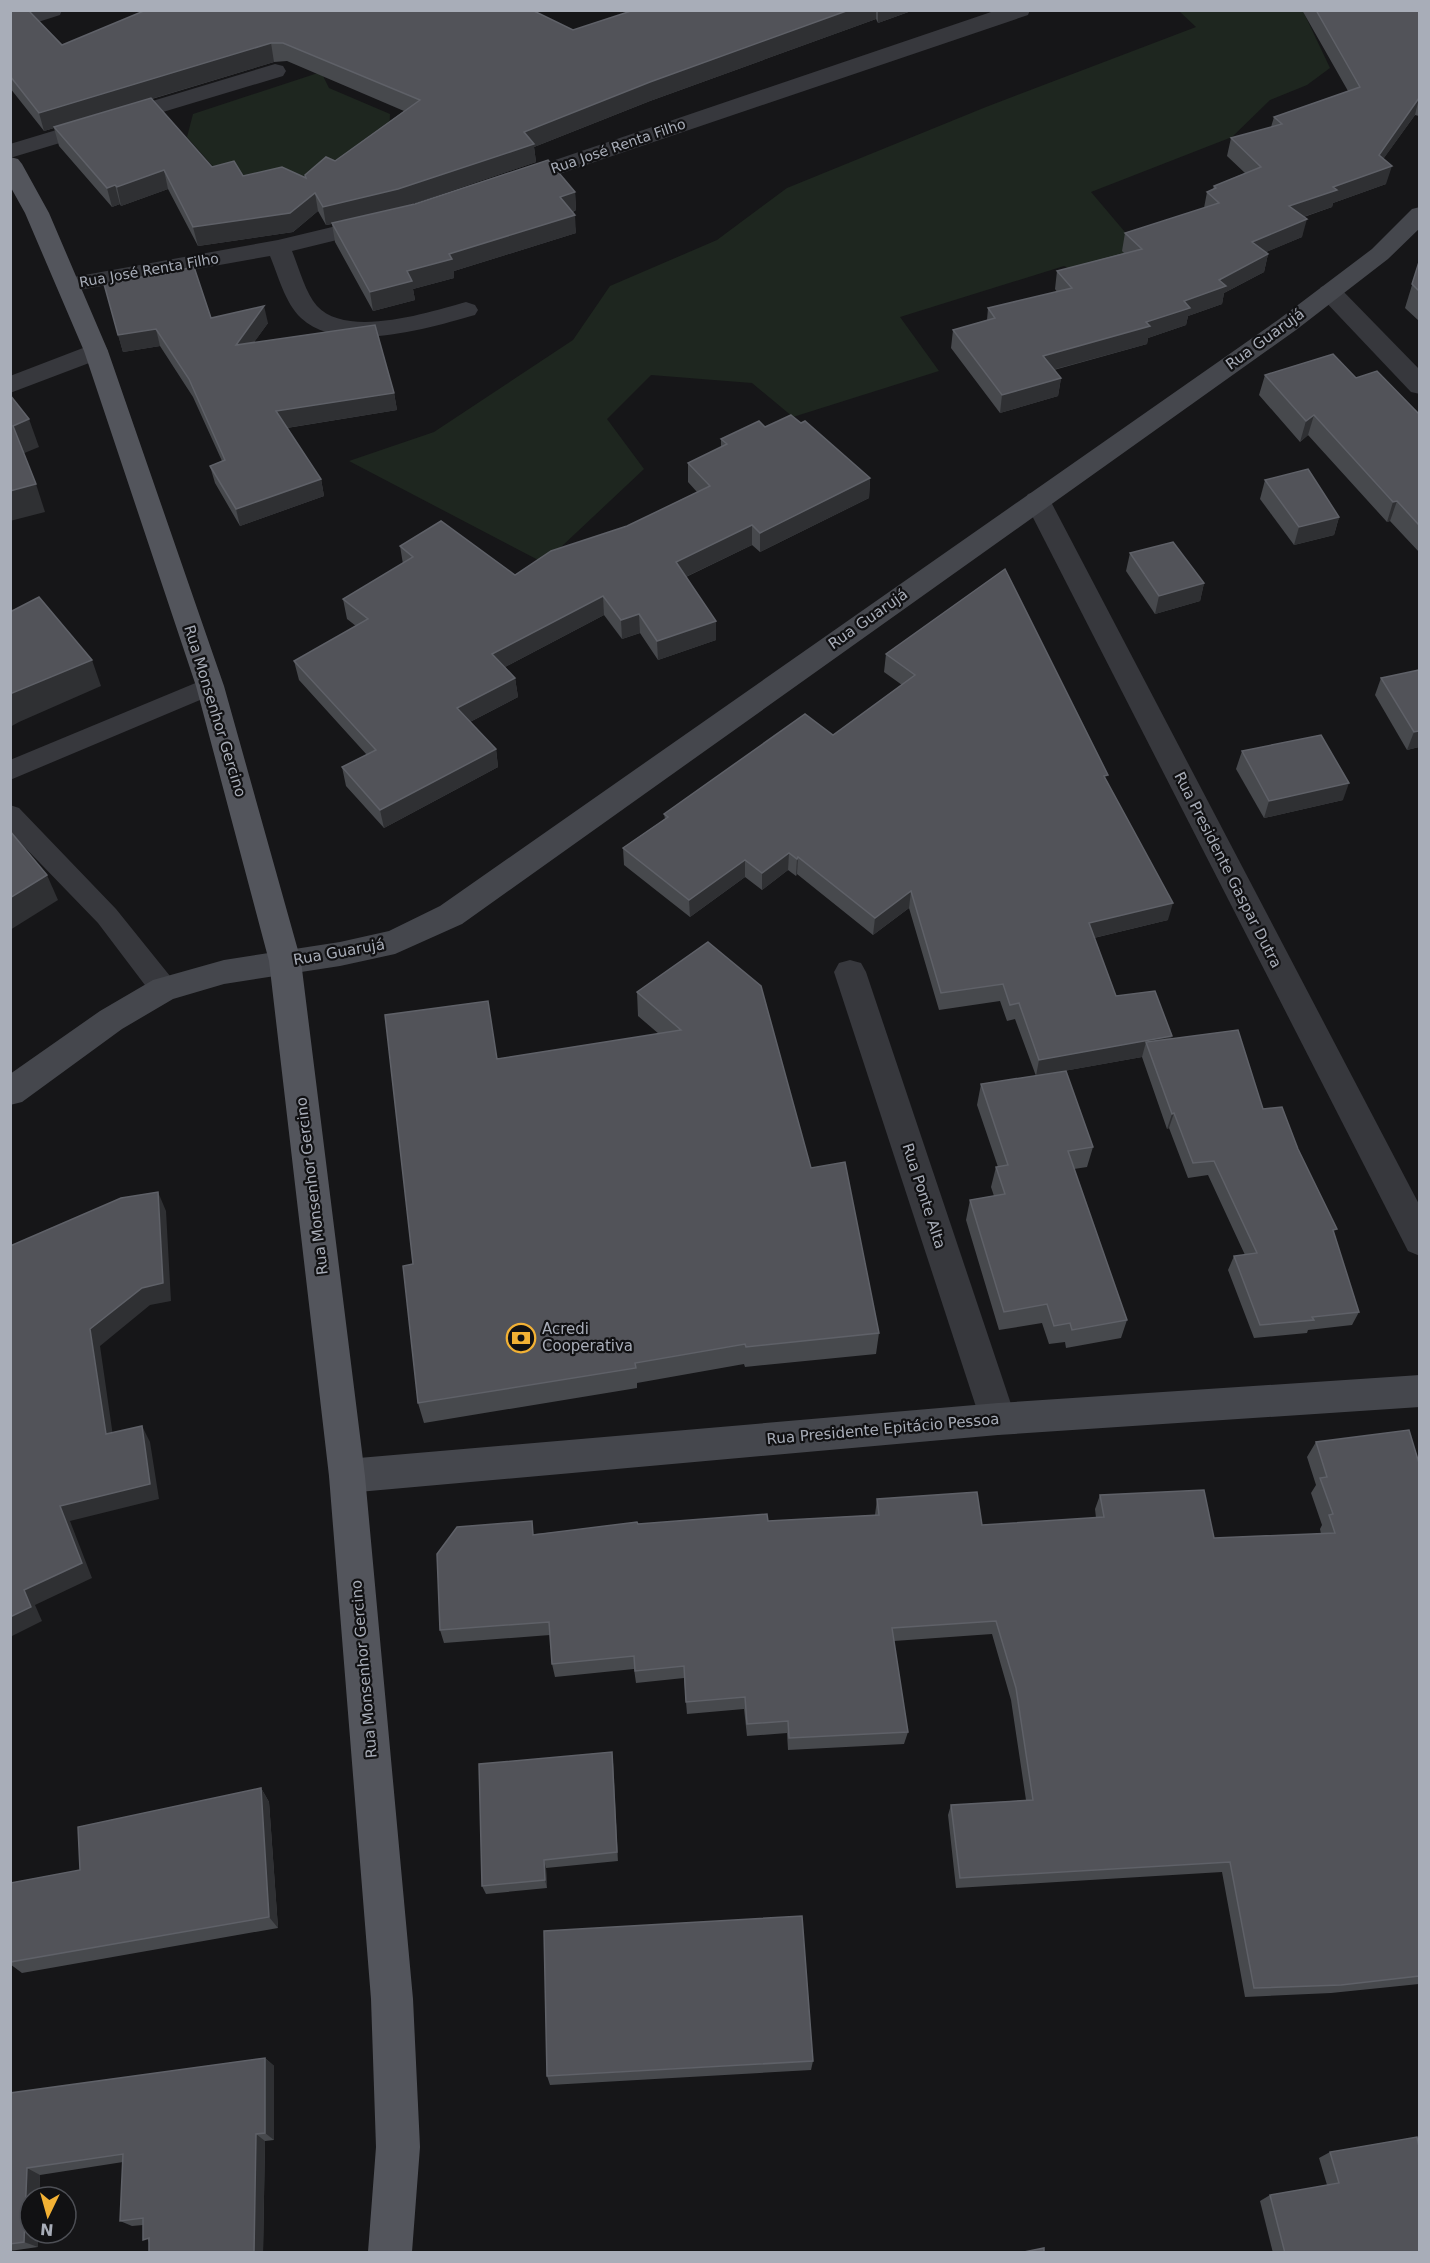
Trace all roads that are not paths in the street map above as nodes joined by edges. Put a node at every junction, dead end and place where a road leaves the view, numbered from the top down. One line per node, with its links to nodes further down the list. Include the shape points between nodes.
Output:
1 (52, 10): 3 (street)
2 (1020, 10): 7 (street, Rua José Renta Filho)
3 (10, 25)
4 (275, 71): 5 (street)
5 (10, 151)
6 (10, 164): 11 (main road, Rua Monsenhor Gercino, via 37,213)
7 (494, 188)
8 (1419, 214): 12 (street, Rua Guarujá, via 1380,254)
9 (399, 218): 10 (street, Rua José Renta Filho)
10 (278, 247): 11 (street, Rua José Renta Filho); 13 (street, via 308,312 321,320 379,329)
11 (68, 285): 14 (main road, Rua Monsenhor Gercino)
12 (1330, 292): 16 (street); 17 (street, Rua Guarujá)
13 (466, 310)
14 (96, 351): 15 (street); 18 (main road, Rua Monsenhor Gercino)
15 (10, 385)
16 (1419, 386)
17 (1036, 500): 21 (street, Rua Guarujá, via 451,915 395,942); 25 (street, Rua Presidente Gaspar Dutra)
18 (210, 686): 19 (lane); 21 (main road, Rua Monsenhor Gercino)
19 (10, 771)
20 (10, 815): 23 (lane, via 106,916)
21 (285, 961): 23 (street, Rua Guarujá, via 224,972); 28 (main road, Rua Monsenhor Gercino)
22 (850, 972): 27 (street, Rua Ponte Alta)
23 (164, 989): 24 (street, Rua Guarujá, via 111,1020)
24 (10, 1092)
25 (1419, 1241)
26 (1419, 1391): 27 (street, Rua Presidente Epitácio Pessoa)
27 (998, 1419): 28 (street, Rua Presidente Epitácio Pessoa)
28 (347, 1476): 29 (main road, Rua Monsenhor Gercino, via 392,1999 398,2147)
29 (390, 2253)

